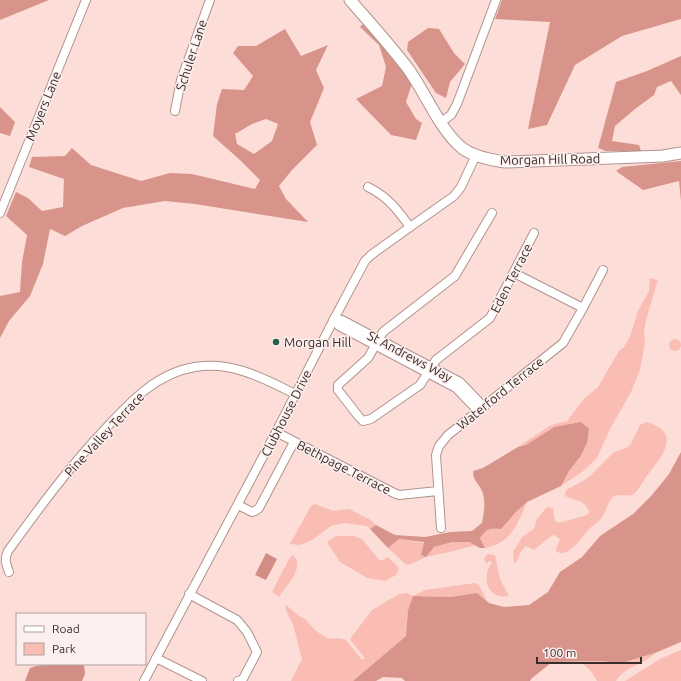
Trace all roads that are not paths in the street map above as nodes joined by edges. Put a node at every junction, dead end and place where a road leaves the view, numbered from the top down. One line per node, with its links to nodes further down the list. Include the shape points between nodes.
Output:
1 (86, 0): 10 (street, Moyers Lane)
2 (210, 0): 5 (street, Schuler Lane, via 181,80)
3 (350, 0): 6 (main road, Morgan Hill Road, via 403,63)
4 (496, 0): 6 (street, via 458,104 451,115)
5 (175, 111)
6 (441, 122): 8 (main road, Morgan Hill Road, via 454,141)
7 (681, 153): 8 (main road, Morgan Hill Road, via 663,156 505,162)
8 (476, 155): 12 (street, Clubhouse Drive, via 458,192)
9 (368, 187): 12 (street, via 395,207)
10 (0, 213)
11 (492, 213): 18 (street, via 455,276 383,332)
12 (410, 226): 17 (street, Clubhouse Drive, via 365,261)
13 (534, 233): 15 (street, Eden Terrace)
14 (603, 270): 16 (street, Waterford Terrace)
15 (514, 273): 16 (street); 19 (street, Eden Terrace, via 490,318 436,360)
16 (583, 308): 21 (street, Waterford Terrace, via 563,343)
17 (334, 319): 18 (street, St Andrews Way, via 339,326); 20 (street, Clubhouse Drive)
18 (377, 343): 19 (street, St Andrews Way); 19 (street, Eden Terrace, via 368,358 338,385 338,390 363,421 371,419 420,384)
19 (429, 370): 21 (street, St Andrews Way)
20 (295, 394): 22 (street, Clubhouse Drive); 27 (street, Pine Valley Terrace, via 240,369 195,367 160,380 141,392 120,413 52,490 8,551)
21 (481, 409): 24 (street, Waterford Terrace, via 448,435 439,446 436,455)
22 (276, 432): 23 (street, Bethpage Terrace); 25 (street, Clubhouse Drive)
23 (294, 442): 24 (street, Bethpage Terrace, via 394,494); 25 (street, via 259,508 252,512)
24 (438, 491): 26 (street, Waterford Terrace)
25 (238, 505): 28 (street, Clubhouse Drive)
26 (441, 528)
27 (8, 572)
28 (189, 594): 29 (street, Clubhouse Drive); 32 (street, via 237,620 247,632 257,652 244,677)
29 (156, 658): 30 (street, Clubhouse Drive); 31 (street)
30 (144, 681)
31 (202, 681)
32 (238, 681)

